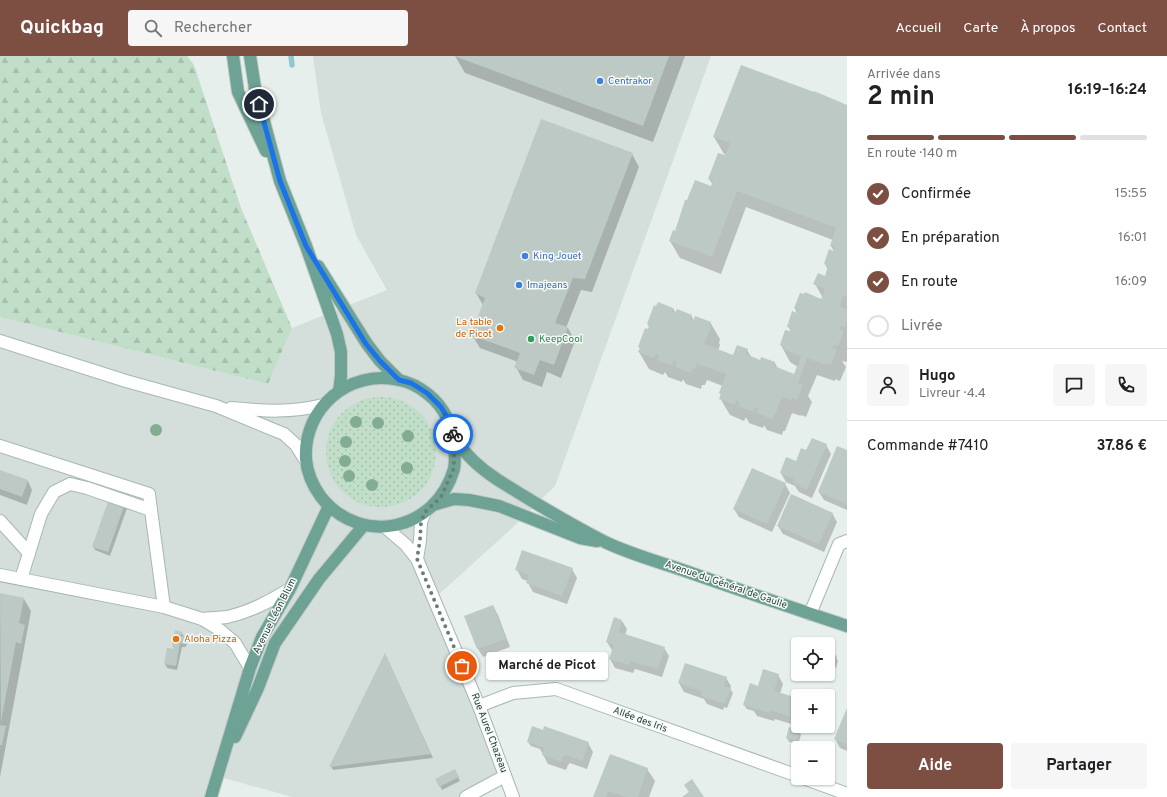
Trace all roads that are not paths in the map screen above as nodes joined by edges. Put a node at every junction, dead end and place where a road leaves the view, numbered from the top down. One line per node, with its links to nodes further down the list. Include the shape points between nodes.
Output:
1 (233, 56): 3 (main road, via 238,92)
2 (250, 56): 3 (main road, via 255,88)
3 (280, 181): 4 (main road)
4 (306, 246): 6 (main road, via 366,344); 7 (main road, via 337,334 341,352)
5 (0, 341): 9 (street)
6 (399, 380): 7 (main road, via 382,378 361,381); 10 (main road, via 411,383 427,393 441,407)
7 (339, 391): 8 (main road)
8 (323, 405): 9 (street, via 290,411); 12 (main road, via 311,426 306,443)
9 (216, 406): 12 (street, via 284,434 296,445)
10 (454, 438): 14 (main road, via 454,468 441,497); 20 (main road, Avenue du Général de Gaulle, via 481,470)
11 (0, 446): 15 (street, via 149,494)
12 (306, 461): 13 (main road, via 316,490)
13 (329, 506): 17 (main road, via 345,518); 25 (main road, Avenue Léon Blum)
14 (429, 508): 18 (main road, via 405,523); 20 (main road, Avenue du Général de Gaulle, via 454,499 469,500 499,506 580,538); 22 (street, via 421,522)
15 (151, 510): 21 (street, via 70,484 54,492 44,508); 26 (street)
16 (0, 521): 21 (street)
17 (364, 525): 18 (main road); 33 (main road, Avenue Léon Blum, via 319,579 275,643 258,688)
18 (385, 527): 22 (street, Rue Aurel Chazeau, via 406,545)
19 (847, 541): 27 (street, via 839,544)
20 (606, 542): 27 (main road, Avenue du Général de Gaulle)
21 (29, 553): 24 (street)
22 (417, 559): 31 (street, Rue Aurel Chazeau)
23 (0, 575): 24 (street)
24 (21, 579): 26 (street)
25 (290, 589): 28 (street, via 248,611 227,617); 30 (main road, Avenue Léon Blum, via 262,637)
26 (164, 607): 28 (street)
27 (810, 614): 29 (main road, Avenue du Général de Gaulle)
28 (202, 619): 30 (street, via 235,643)
29 (847, 626)
30 (250, 668): 33 (main road, Avenue Léon Blum)
31 (480, 706): 32 (street, Allée des Iris, via 513,693 556,689); 34 (street, Rue Aurel Chazeau)
32 (791, 773)
33 (217, 776): 37 (main road, Avenue Léon Blum)
34 (505, 776): 38 (street); 39 (street, Rue Aurel Chazeau)
35 (822, 785): 36 (street)
36 (847, 794)
37 (212, 797)
38 (466, 797)
39 (513, 797)

